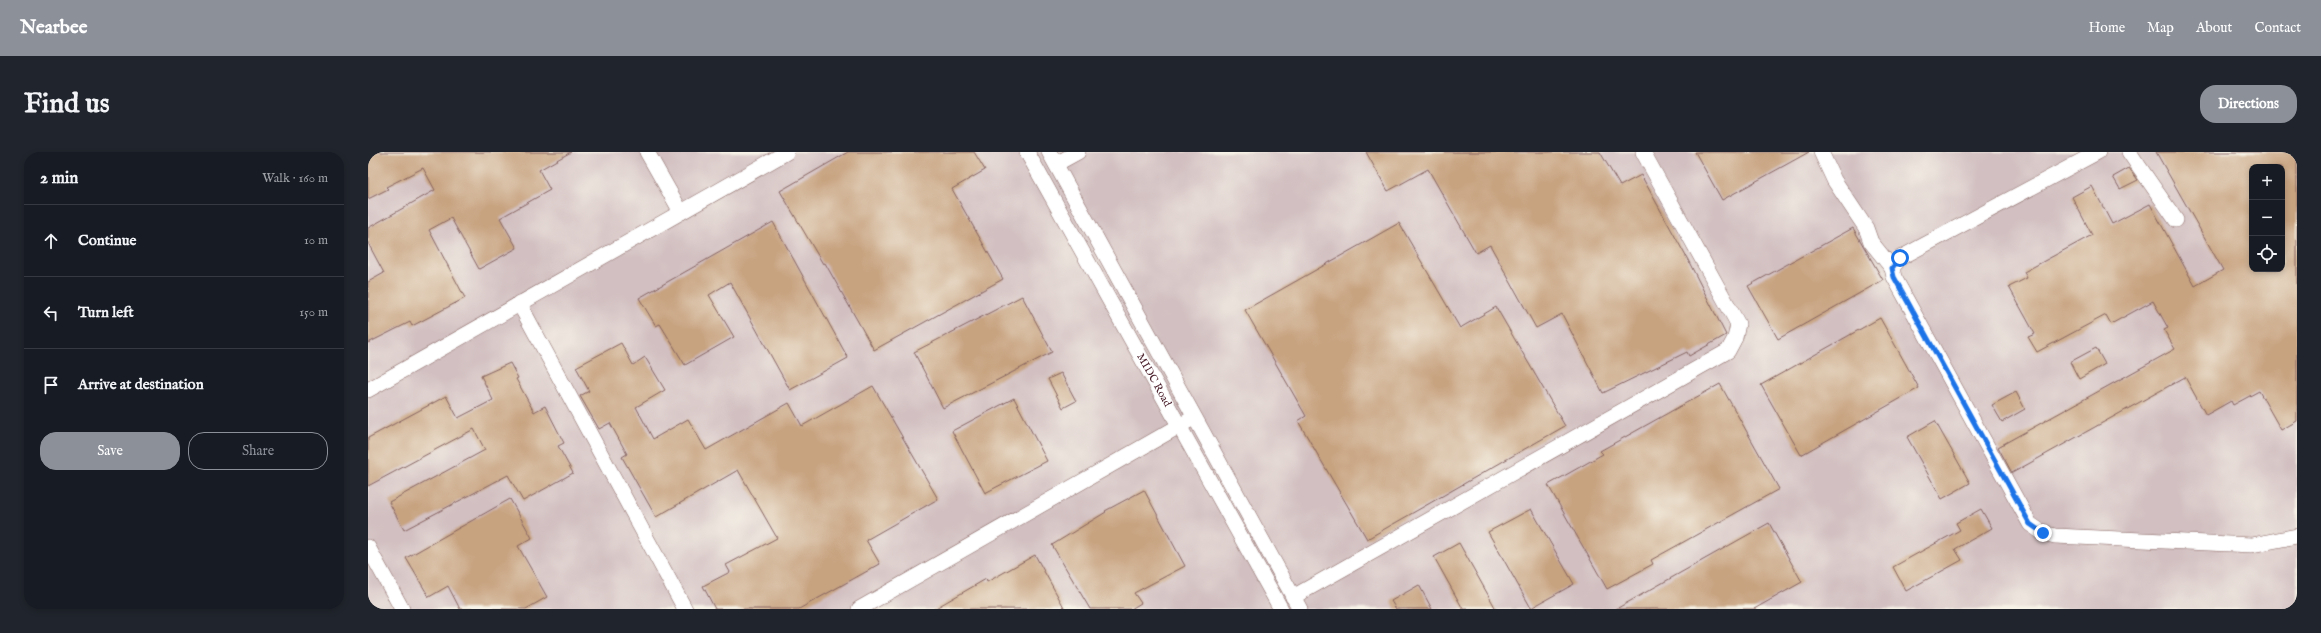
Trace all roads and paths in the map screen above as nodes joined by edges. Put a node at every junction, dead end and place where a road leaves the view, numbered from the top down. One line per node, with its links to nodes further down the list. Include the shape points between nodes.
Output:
1 (647, 152): 10 (street)
2 (787, 152): 10 (street)
3 (1027, 152): 16 (street, MIDC Road)
4 (1078, 152): 9 (street)
5 (1643, 152): 19 (street, via 1738,324 1735,338 1728,351)
6 (1821, 152): 12 (street, via 1834,180 1866,228 1871,242)
7 (2098, 152): 12 (street, via 1900,258)
8 (2129, 152): 11 (street)
9 (1052, 158): 15 (street, MIDC Road)
10 (681, 212): 13 (street)
11 (2176, 220)
12 (1892, 268): 17 (street, via 1894,277 2030,524 2043,533 2055,536 2252,545)
13 (519, 303): 14 (street); 21 (street)
14 (368, 390)
15 (1193, 417): 16 (street); 19 (street, MIDC Road)
16 (1179, 426): 22 (street); 23 (street, MIDC Road)
17 (2297, 536)
18 (368, 547): 20 (street)
19 (1297, 603)
20 (402, 609)
21 (685, 609)
22 (858, 609)
23 (1281, 609)

